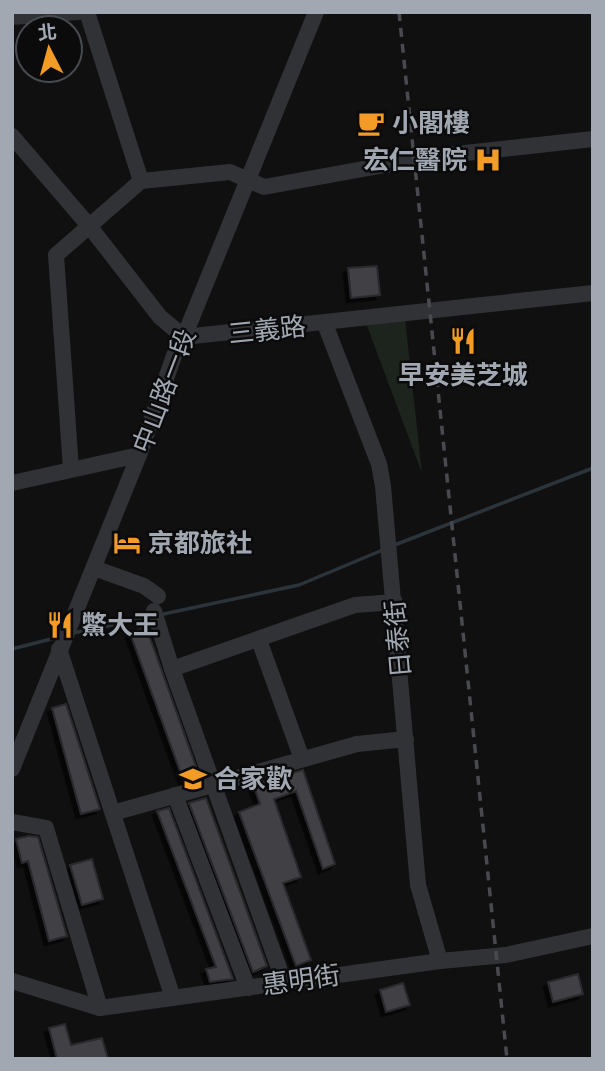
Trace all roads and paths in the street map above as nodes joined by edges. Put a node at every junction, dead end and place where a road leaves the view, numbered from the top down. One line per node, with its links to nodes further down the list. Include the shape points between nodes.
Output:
1 (78, 12): 4 (street)
2 (87, 12): 8 (street)
3 (316, 12): 7 (street, 中山路一段)
4 (12, 17)
5 (12, 136): 9 (street)
6 (593, 139): 7 (street, via 429,158 264,187)
7 (248, 179): 8 (street, via 230,172); 12 (street, 中山路一段)
8 (142, 181): 9 (street)
9 (90, 227): 12 (street, via 160,317); 14 (street, via 56,255)
10 (593, 293): 11 (street, 三義路)
11 (325, 324): 12 (street, 三義路); 17 (street, 日泰街, via 379,464)
12 (184, 337): 13 (street, 中山路一段)
13 (139, 455): 14 (street); 16 (street, 中山路一段)
14 (71, 468): 15 (street)
15 (12, 483)
16 (94, 568): 19 (street, 中山路一段); 20 (street, via 144,586 156,603)
17 (395, 602): 18 (street, via 355,605); 21 (street, 日泰街)
18 (259, 640): 20 (street); 22 (street)
19 (59, 649): 23 (street, 中山路一段); 26 (street)
20 (172, 669): 24 (street)
21 (406, 739): 22 (street, via 357,744); 29 (street, 日泰街, via 418,885)
22 (302, 759): 24 (street)
23 (12, 769)
24 (213, 784): 25 (street); 31 (street)
25 (175, 795): 26 (street); 32 (street)
26 (113, 813): 33 (street)
27 (12, 822): 34 (street, via 46,828)
28 (593, 936): 29 (street, 惠明街, via 506,955)
29 (440, 961): 31 (street, 惠明街)
30 (12, 981): 34 (street, 惠明街)
31 (281, 983): 32 (street, 惠明街)
32 (248, 988): 33 (street, 惠明街)
33 (173, 998): 34 (street, 惠明街)
34 (100, 1008)

